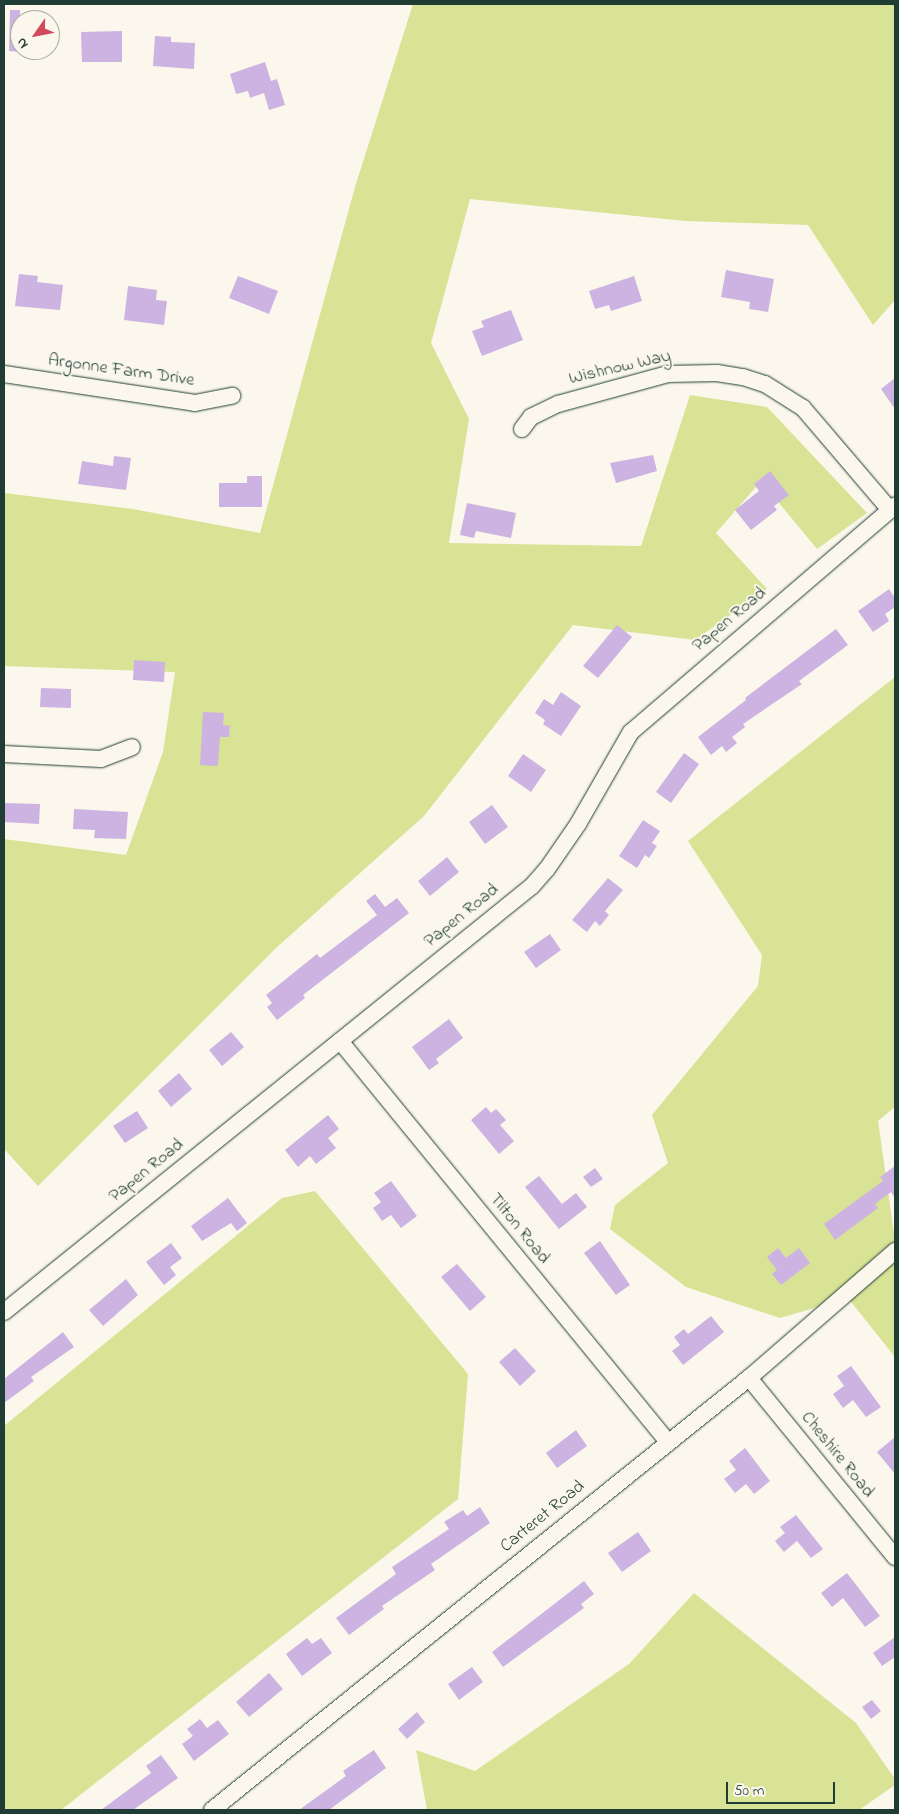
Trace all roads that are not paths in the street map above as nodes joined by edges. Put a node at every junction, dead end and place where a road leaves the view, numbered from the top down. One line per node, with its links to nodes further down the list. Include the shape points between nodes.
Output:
1 (4, 374): 2 (street, Argonne Farm Drive, via 195,402)
2 (232, 396)
3 (522, 429): 4 (street, Wishnow Way, via 531,417 558,404 660,376 694,372 743,377 765,384 803,408)
4 (893, 508): 7 (street, Papen Road, via 632,732 578,824 548,869 532,886)
5 (132, 747): 6 (street, via 101,759)
6 (4, 754)
7 (340, 1041): 9 (street, Papen Road); 11 (street, Tilton Road)
8 (895, 1250): 10 (street, Carteret Road)
9 (4, 1311)
10 (748, 1378): 11 (street, Carteret Road); 12 (street, Cheshire Road)
11 (668, 1442): 13 (street, Carteret Road)
12 (895, 1557)
13 (212, 1810)

